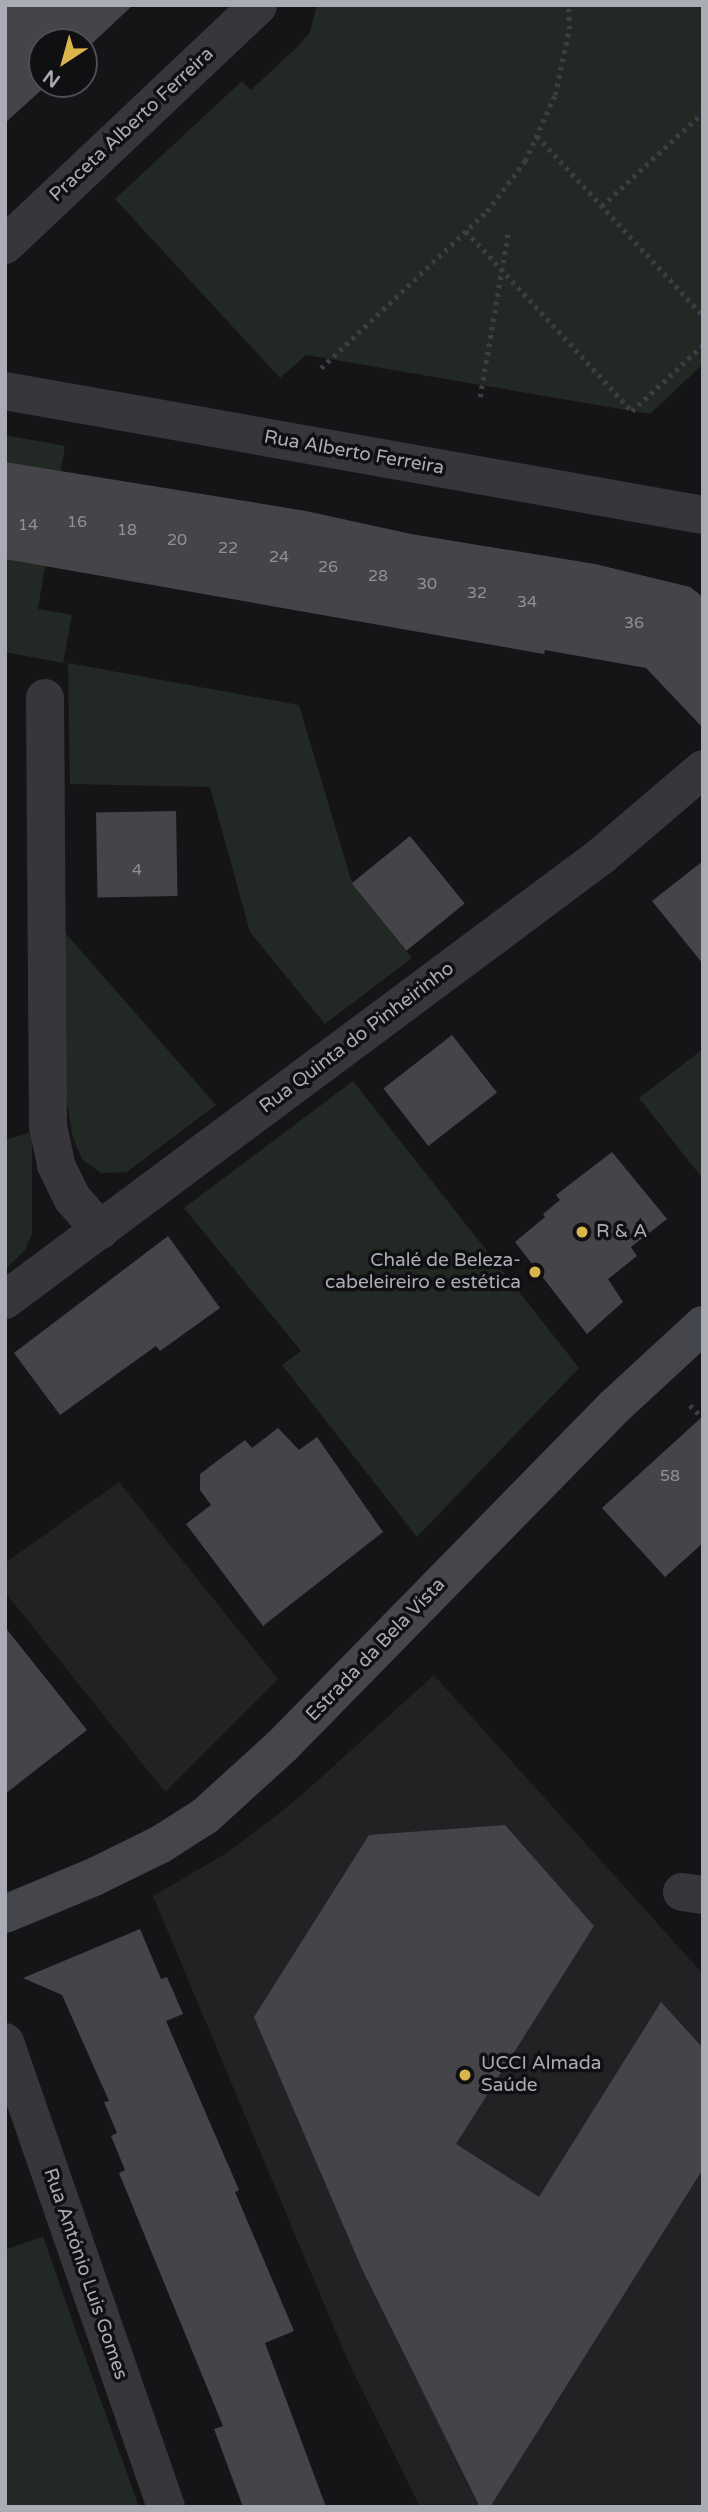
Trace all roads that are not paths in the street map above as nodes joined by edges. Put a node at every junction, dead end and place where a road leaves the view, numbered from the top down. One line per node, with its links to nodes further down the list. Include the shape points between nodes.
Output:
1 (258, 6): 2 (street, Praceta Alberto Ferreira)
2 (5, 245)
3 (5, 391): 4 (street, Rua Alberto Ferreira)
4 (703, 515)
5 (44, 698): 7 (street, via 48,1126 56,1165 72,1198)
6 (703, 769): 7 (street, Rua Quinta do Pinheirinho, via 600,857)
7 (100, 1230): 8 (street, Rua Quinta do Pinheirinho)
8 (5, 1300)
9 (703, 1325): 10 (street, Estrada da Bela Vista, via 605,1416 282,1746 205,1816 94,1877)
10 (5, 1914)
11 (5, 2042): 12 (street, Rua António Luis Gomes)
12 (166, 2507)

